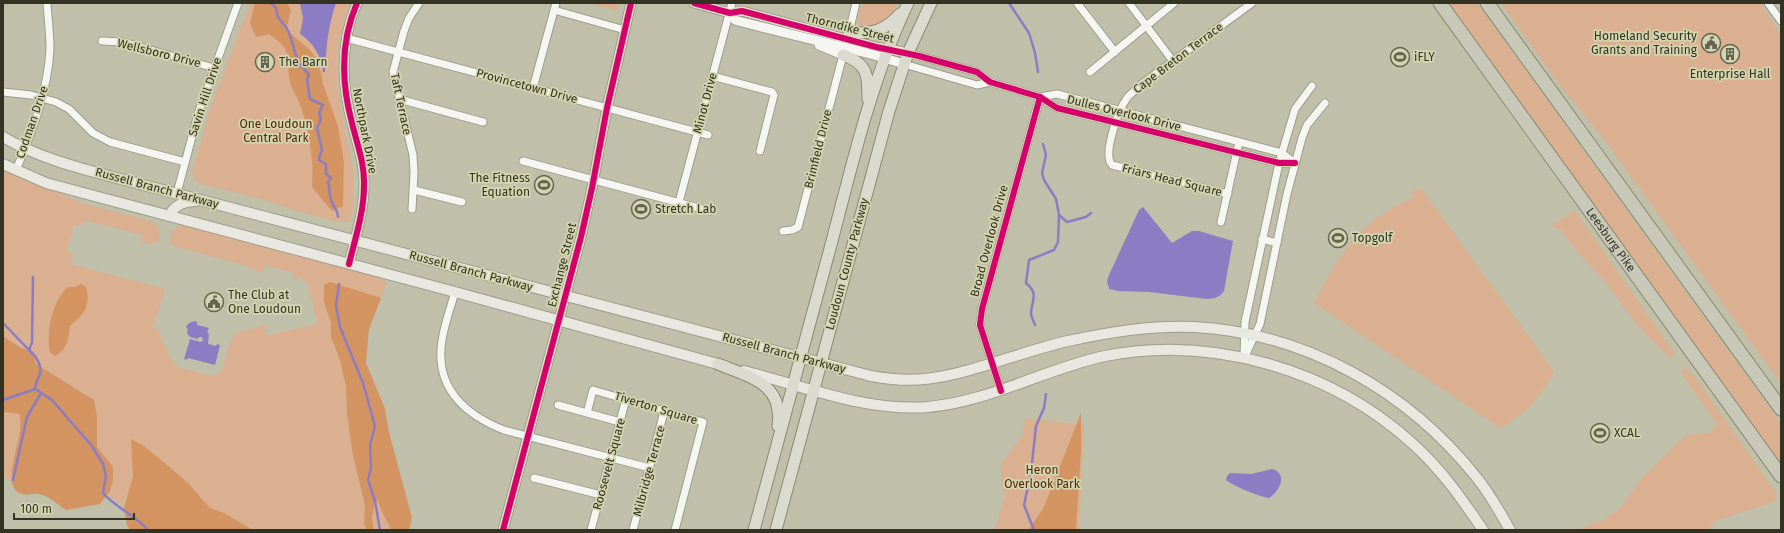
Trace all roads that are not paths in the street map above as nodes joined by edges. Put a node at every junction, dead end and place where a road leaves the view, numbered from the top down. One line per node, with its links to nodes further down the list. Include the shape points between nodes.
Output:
1 (47, 3): 45 (street, Codman Drive, via 50,48 48,74)
2 (238, 3): 37 (street, Savin Hill Drive)
3 (358, 3): 28 (street, Northpark Drive)
4 (419, 3): 30 (street, Taft Terrace, via 409,18)
5 (631, 3): 25 (street, Exchange Street)
6 (694, 3): 21 (street, Thorndike Street)
7 (732, 3): 21 (street, Minot Drive)
8 (856, 3): 26 (street)
9 (931, 3): 32 (main road, Loudoun County Parkway)
10 (1077, 3): 31 (street)
11 (1129, 3): 23 (street)
12 (1174, 3): 23 (street)
13 (1252, 3): 35 (street, Cape Breton Terrace)
14 (1431, 3): 52 (highway)
15 (1440, 3): 52 (highway, Leesburg Pike)
16 (1487, 3): 40 (highway)
17 (1494, 3): 40 (highway)
18 (1768, 3): 22 (street)
19 (908, 4): 26 (main road, via 888,26 879,31); 33 (main road, Loudoun County Parkway)
20 (555, 6): 25 (street); 43 (street)
21 (730, 13): 24 (street, Thorndike Street, via 742,11); 27 (street, Thorndike Street, via 735,20); 39 (street, Minot Drive)
22 (1781, 21)
23 (1146, 26): 31 (street); 35 (street)
24 (803, 27): 26 (street); 33 (street, Thorndike Street)
25 (625, 30): 49 (street, Exchange Street)
26 (849, 32)
27 (801, 37): 33 (street, Thorndike Street); 34 (street)
28 (346, 38): 30 (street, Provincetown Drive); 82 (street, Northpark Drive, via 344,78 352,122 361,152 364,185)
29 (102, 41): 37 (street, Wellsboro Drive, via 123,42)
30 (398, 51): 43 (street, Provincetown Drive); 47 (street, Taft Terrace, via 393,72)
31 (1115, 52): 38 (street)
32 (908, 53): 33 (street, Thorndike Street); 36 (main road, Loudoun County Parkway); 41 (street, Dulles Overlook Drive, via 977,72)
33 (887, 54): 36 (street, Thorndike Street); 50 (main road, Loudoun County Parkway)
34 (843, 55): 50 (main road, via 857,61 866,73); 80 (street, Brimfield Drive, via 798,227)
35 (1173, 61): 51 (street, Cape Breton Terrace, via 1133,92)
36 (904, 64): 41 (street, Dulles Overlook Drive, via 976,85); 92 (main road, Loudoun County Parkway)
37 (214, 68): 64 (street, Savin Hill Drive)
38 (1090, 72)
39 (712, 76): 55 (street, Minot Drive); 60 (street, via 772,92 774,95)
40 (1543, 80): 100 (highway)
41 (990, 82): 46 (street, Dulles Overlook Drive)
42 (1312, 86): 62 (street, via 1295,109)
43 (533, 88): 49 (street, Provincetown Drive)
44 (3, 92): 45 (street)
45 (42, 97): 59 (street, Codman Drive); 64 (street, via 69,109 93,133 110,142)
46 (1040, 98): 51 (street, Dulles Overlook Drive, via 1057,94); 54 (street, Dulles Overlook Drive, via 1057,108); 93 (street, Broad Overlook Drive, via 982,309 980,325)
47 (399, 99): 53 (street); 70 (street, Taft Terrace, via 413,155)
48 (1325, 103): 66 (street, via 1307,125)
49 (607, 108): 55 (street, Provincetown Drive); 69 (street, Exchange Street)
50 (869, 110): 90 (main road, Loudoun County Parkway)
51 (1120, 111): 54 (street, Cape Breton Terrace); 58 (street, Dulles Overlook Drive)
52 (1519, 113): 108 (highway, Leesburg Pike)
53 (483, 122)
54 (1115, 123): 61 (street, Dulles Overlook Drive); 72 (street, Friars Head Square, via 1108,154 1112,165)
55 (697, 132): 56 (street, Provincetown Drive); 75 (street, Minot Drive)
56 (708, 135)
57 (3, 137): 59 (main road, Russell Branch Parkway)
58 (1239, 142): 61 (street); 62 (street, Dulles Overlook Drive)
59 (25, 148): 68 (street, Codman Drive); 71 (main road, Russell Branch Parkway, via 70,165)
60 (760, 152)
61 (1237, 153): 65 (street, Dulles Overlook Drive); 72 (street)
62 (1282, 153): 65 (street); 66 (street, Dulles Overlook Drive)
63 (523, 161): 69 (street)
64 (185, 162): 71 (street, Savin Hill Drive)
65 (1279, 163): 66 (street, Dulles Overlook Drive); 81 (street)
66 (1295, 163): 83 (street)
67 (3, 164): 68 (main road, Russell Branch Parkway)
68 (16, 170): 78 (main road, Russell Branch Parkway, via 46,183)
69 (593, 180): 75 (street); 86 (street, Exchange Street)
70 (414, 190): 74 (street); 76 (street, Taft Terrace)
71 (177, 193): 73 (main road, Russell Branch Parkway)
72 (1228, 194): 79 (street)
73 (206, 201): 78 (main road, via 188,201 171,211); 82 (main road, Russell Branch Parkway)
74 (462, 202)
75 (679, 202): 77 (street)
76 (412, 209)
77 (710, 211)
78 (169, 216): 84 (main road, Russell Branch Parkway)
79 (1221, 222)
80 (783, 231)
81 (1262, 239): 83 (street); 88 (street)
82 (355, 241): 84 (street, Northpark Drive); 86 (main road, Russell Branch Parkway)
83 (1277, 243): 89 (street)
84 (349, 264): 85 (main road, Russell Branch Parkway)
85 (455, 292): 87 (main road, Russell Branch Parkway); 104 (street, via 441,349 442,371 447,382 460,402 472,414 491,424)
86 (566, 297): 87 (street, Exchange Street); 90 (main road, Russell Branch Parkway)
87 (559, 320): 94 (main road, Russell Branch Parkway); 104 (street, Exchange Street)
88 (1244, 333): 89 (main road, Russell Branch Parkway); 91 (street); 93 (main road, Russell Branch Parkway, via 1192,327 1143,328 1067,341)
89 (1256, 336): 91 (street); 118 (main road, Russell Branch Parkway, via 1295,347 1339,365 1369,381 1416,414 1477,478)
90 (801, 357): 92 (main road, Russell Branch Parkway); 95 (main road, Loudoun County Parkway)
91 (1244, 358): 97 (main road, Russell Branch Parkway, via 1190,351 1156,350 1123,354 1080,363); 117 (main road, Russell Branch Parkway, via 1273,365 1312,380 1347,396 1378,416 1430,460 1453,486)
92 (820, 362): 93 (main road, Russell Branch Parkway, via 871,376 903,380 938,377); 96 (main road, Loudoun County Parkway)
93 (993, 362): 97 (street, Broad Overlook Drive)
94 (718, 364): 95 (main road, Russell Branch Parkway); 106 (main road, via 767,386 774,396 779,413)
95 (794, 384): 96 (main road, Russell Branch Parkway); 106 (main road, Loudoun County Parkway)
96 (813, 390): 97 (main road, Russell Branch Parkway, via 862,403 904,408 951,404 984,397); 116 (main road, Loudoun County Parkway)
97 (1001, 390)
98 (626, 399): 101 (street, Tiverton Square); 102 (street, Tiverton Square, via 593,390); 103 (street, Roosevelt Square)
99 (558, 405): 102 (street)
100 (1781, 409)
101 (664, 412): 107 (street, Milbridge Terrace); 114 (street, Tiverton Square, via 703,422)
102 (587, 413): 103 (street)
103 (620, 422): 105 (street, Roosevelt Square)
104 (528, 436): 105 (street); 111 (street, Exchange Street)
105 (610, 458): 107 (street); 110 (street, Roosevelt Square)
106 (773, 460): 115 (main road, Loudoun County Parkway)
107 (650, 468): 113 (street, Milbridge Terrace)
108 (1781, 476)
109 (534, 478): 110 (street)
110 (600, 496): 112 (street, Roosevelt Square)
111 (503, 530)
112 (591, 530)
113 (633, 530)
114 (674, 530)
115 (754, 530)
116 (776, 530)
117 (1483, 530)
118 (1510, 530)

